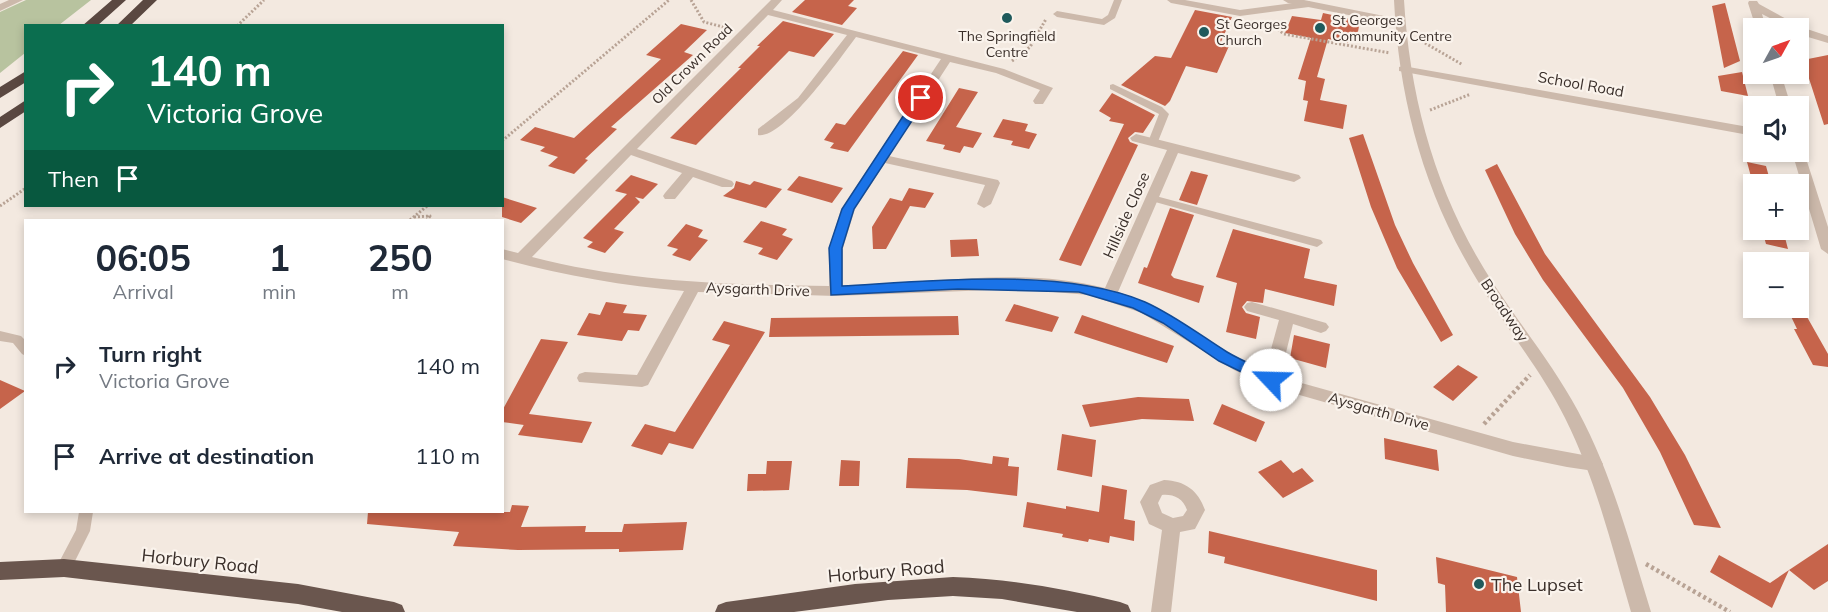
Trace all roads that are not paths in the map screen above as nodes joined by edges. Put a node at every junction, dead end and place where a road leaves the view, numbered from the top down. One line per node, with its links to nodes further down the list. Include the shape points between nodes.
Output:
1 (18, 0): 11 (street)
2 (120, 0): 17 (highway)
3 (151, 0): 18 (highway)
4 (777, 0): 12 (street, Old Crown Road)
5 (1118, 0): 13 (lane, via 1112,16 1104,22)
6 (1171, 0): 10 (lane, via 1229,12)
7 (1288, 0): 10 (street)
8 (1399, 0): 16 (street, Broadway)
9 (1753, 3): 14 (street); 15 (street)
10 (1309, 4): 16 (street)
11 (0, 8)
12 (766, 11): 19 (street); 37 (street, Old Crown Road)
13 (1057, 14)
14 (1758, 18)
15 (1778, 18)
16 (1400, 22): 24 (street, Broadway)
17 (90, 24)
18 (124, 24)
19 (855, 33): 23 (street); 32 (street, via 802,101)
20 (1809, 33): 21 (street)
21 (1824, 39): 22 (street)
22 (1809, 40)
23 (947, 58): 28 (street, via 1047,88); 38 (street)
24 (1403, 62): 31 (street, School Road); 61 (street, Broadway, via 1412,117 1456,230 1572,415)
25 (24, 76): 27 (highway)
26 (1113, 87): 34 (lane, via 1164,114)
27 (0, 94)
28 (1039, 101)
29 (24, 106): 30 (highway)
30 (0, 124)
31 (1743, 130)
32 (762, 132)
33 (1136, 138): 34 (street)
34 (1153, 142): 36 (street)
35 (1228, 146): 39 (street)
36 (1174, 148): 39 (street); 45 (street, Hillside Close)
37 (629, 150): 41 (street); 50 (street, Old Crown Road)
38 (882, 158): 46 (street, via 993,183); 52 (street, via 848,209 836,248)
39 (1222, 160): 42 (street)
40 (1801, 162): 48 (street)
41 (691, 171): 43 (street); 44 (street)
42 (1294, 178)
43 (727, 184)
44 (670, 196)
45 (1152, 198): 47 (lane); 53 (street, Hillside Close)
46 (984, 204)
47 (1317, 243)
48 (1828, 249)
49 (504, 255): 50 (street, Aysgarth Drive)
50 (521, 260): 51 (street, Aysgarth Drive, via 624,279)
51 (694, 286): 52 (street, Aysgarth Drive); 59 (street, via 642,381)
52 (836, 291): 53 (street, Aysgarth Drive, via 958,284 1049,285)
53 (1109, 296): 60 (street, Aysgarth Drive, via 1168,320 1224,357)
54 (1252, 307): 55 (street)
55 (1287, 317): 56 (street); 60 (street)
56 (1321, 327)
57 (0, 336): 58 (lane, via 17,339)
58 (24, 348)
59 (585, 378)
60 (1271, 380): 61 (street, Aysgarth Drive, via 1563,461)
61 (1594, 464): 70 (street, Broadway)
62 (86, 513): 64 (lane, via 83,531)
63 (1172, 526): 69 (street)
64 (64, 568): 65 (highway, Horbury Road); 66 (highway, Horbury Road, via 298,594)
65 (0, 571)
66 (394, 612)
67 (726, 612): 68 (highway, Horbury Road, via 913,588 983,588 1053,596)
68 (1120, 612)
69 (1161, 612)
70 (1641, 612)

